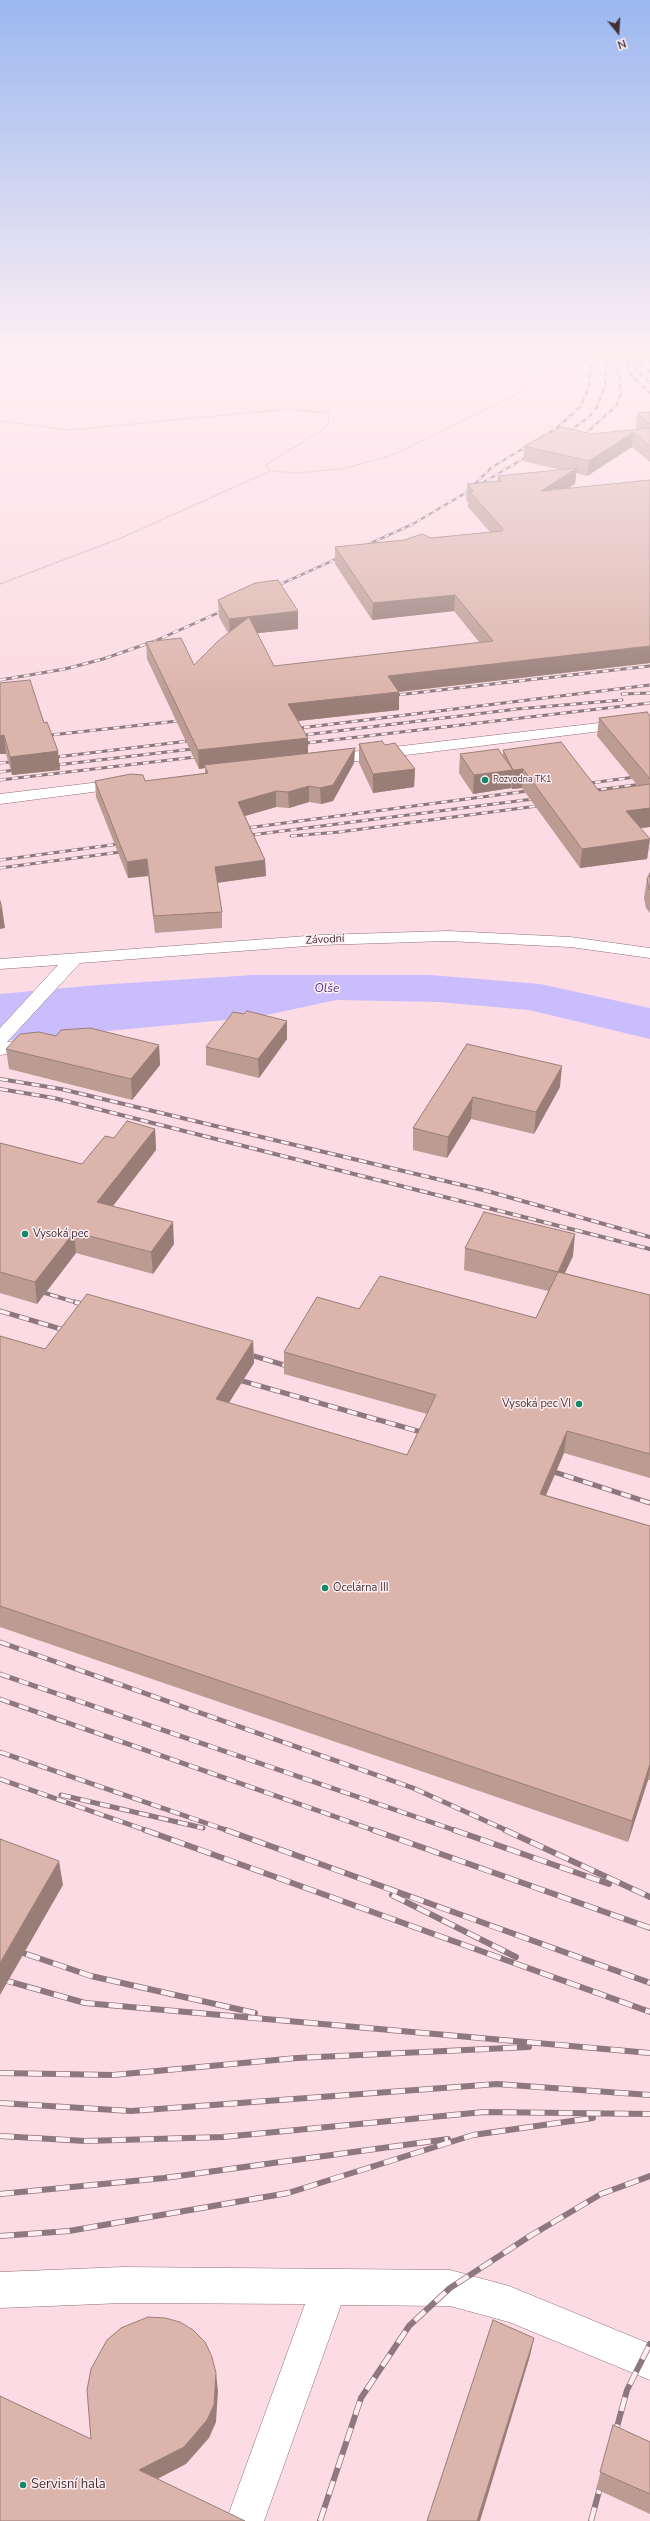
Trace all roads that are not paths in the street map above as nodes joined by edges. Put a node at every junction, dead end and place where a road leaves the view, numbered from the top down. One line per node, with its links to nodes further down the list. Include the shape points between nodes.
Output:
1 (650, 721): 2 (street)
2 (306, 762)
3 (141, 782): 4 (street)
4 (0, 799)
5 (650, 953): 7 (street, Závodní, via 570,942 448,936 320,940)
6 (0, 964): 7 (street, Závodní)
7 (69, 965): 8 (street)
8 (0, 1039)
9 (53, 1044): 10 (street)
10 (0, 1049)
11 (329, 2288): 12 (street, via 123,2285); 13 (street, via 450,2288 509,2304); 14 (street)
12 (0, 2290)
13 (650, 2362)
14 (245, 2521)

